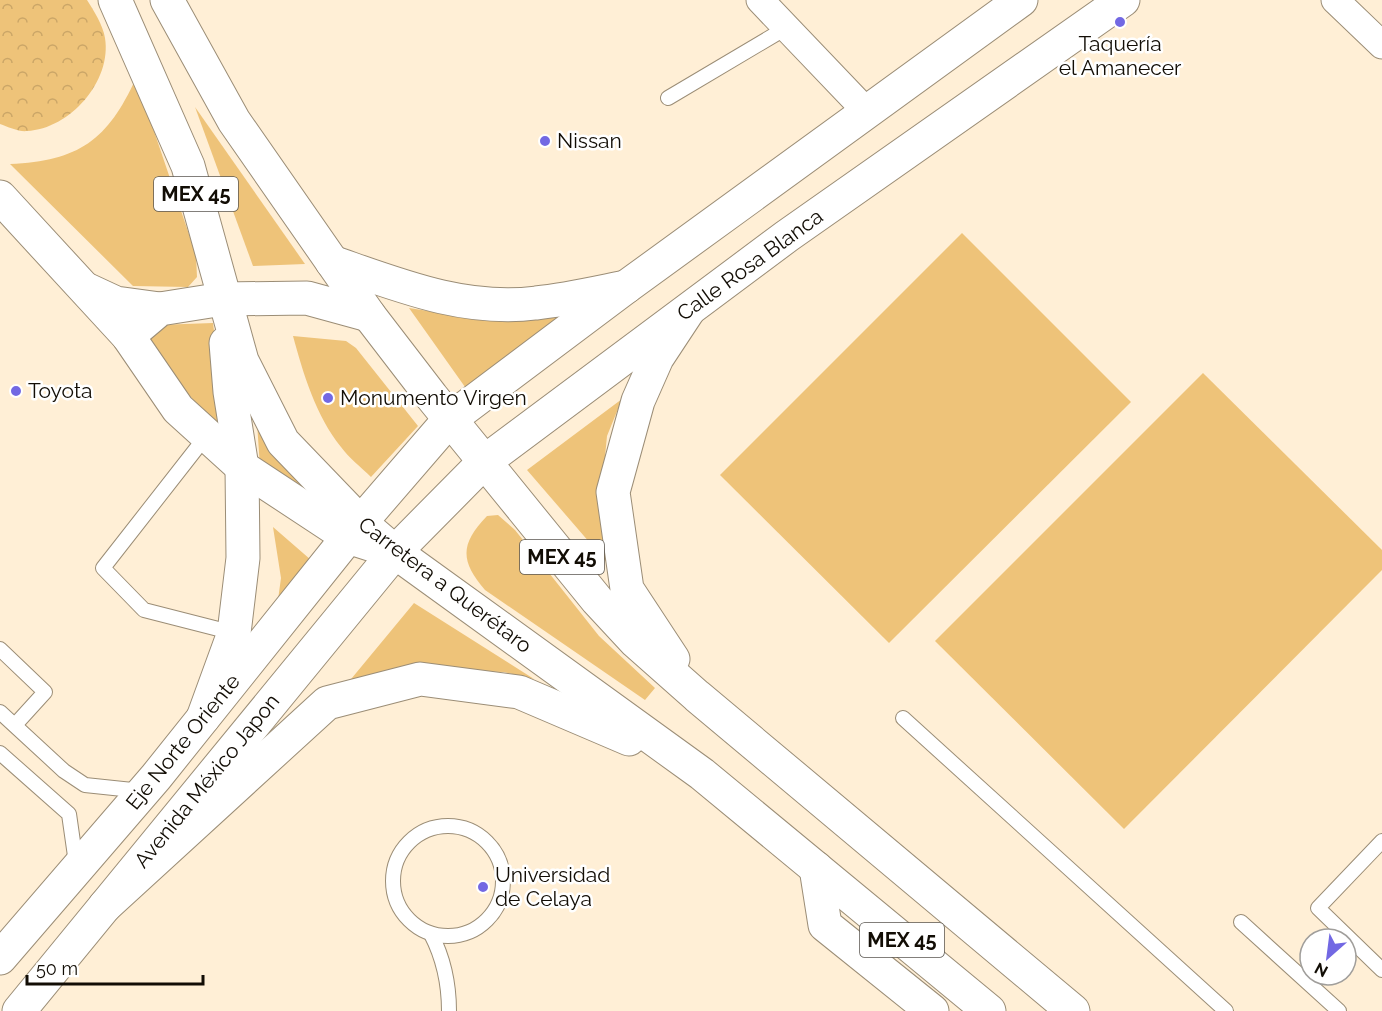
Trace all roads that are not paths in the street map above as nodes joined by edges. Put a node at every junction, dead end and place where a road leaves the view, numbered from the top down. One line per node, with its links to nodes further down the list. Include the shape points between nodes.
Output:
1 (115, 0): 15 (main road, Carretera a Querétaro / MEX 45, via 188,165)
2 (167, 0): 12 (main road, MEX 45, via 234,121)
3 (760, 0): 7 (street)
4 (1123, 0): 17 (main road, Calle Rosa Blanca, via 787,236)
5 (1335, 0): 8 (street)
6 (1016, 2): 10 (main road)
7 (786, 28): 9 (lane); 10 (street)
8 (1382, 45)
9 (668, 98)
10 (867, 112): 13 (main road)
11 (0, 197): 14 (main road)
12 (332, 262): 13 (main road, via 429,296 484,304 534,303); 18 (main road, MEX 45)
13 (626, 288): 20 (main road)
14 (88, 290): 16 (main road, via 116,303); 19 (main road)
15 (223, 299): 16 (main road); 18 (main road, via 307,298); 23 (main road, via 230,392); 24 (main road, Carretera a Querétaro / MEX 45, via 242,361 283,442)
16 (160, 309): 19 (main road)
17 (688, 311): 22 (main road, Calle Rosa Blanca); 28 (main road, via 657,358 638,401 613,492 627,589)
18 (369, 315): 20 (main road, MEX 45)
19 (128, 336): 21 (main road, via 178,409)
20 (449, 420): 22 (main road, MEX 45); 24 (main road)
21 (207, 435): 23 (main road); 26 (lane, via 103,568 144,610)
22 (484, 462): 25 (main road, Calle Rosa Blanca); 28 (main road, MEX 45, via 597,600 636,642)
23 (242, 467): 24 (main road); 26 (main road, via 243,558)
24 (354, 529): 25 (main road, Carretera a Querétaro / MEX 45); 30 (main road, Eje Norte Oriente)
25 (395, 552): 34 (main road, Carretera a Querétaro / MEX 45); 39 (main road, Avenida México Japon)
26 (234, 633): 30 (main road)
27 (0, 649): 32 (lane, via 45,692)
28 (697, 696): 48 (main road, MEX 45)
29 (0, 711): 32 (lane)
30 (203, 718): 35 (main road, Eje Norte Oriente)
31 (903, 718): 49 (lane)
32 (15, 725): 35 (lane, via 64,771 85,785)
33 (0, 753): 38 (lane, via 69,813)
34 (702, 774): 37 (main road, Carretera a Querétaro / MEX 45); 39 (main road, via 519,692 420,679 327,703)
35 (144, 791): 38 (main road, Eje Norte Oriente)
36 (1382, 841): 43 (lane, via 1318,908)
37 (816, 868): 46 (main road, via 825,925); 47 (main road, Carretera a Querétaro / MEX 45)
38 (76, 869): 42 (main road, Eje Norte Oriente)
39 (105, 906): 44 (main road, Avenida México Japon)
40 (1241, 922): 50 (lane)
41 (431, 934): 41 (lane, via 449,937 467,933 484,924 496,910 503,874 486,841 470,830 434,827 411,840 395,862 392,880 398,905 415,926); 45 (lane, via 441,952 449,990)
42 (0, 958)
43 (1382, 970)
44 (20, 1011)
45 (448, 1011)
46 (932, 1011)
47 (988, 1011)
48 (1072, 1011)
49 (1227, 1011)
50 (1339, 1011)

